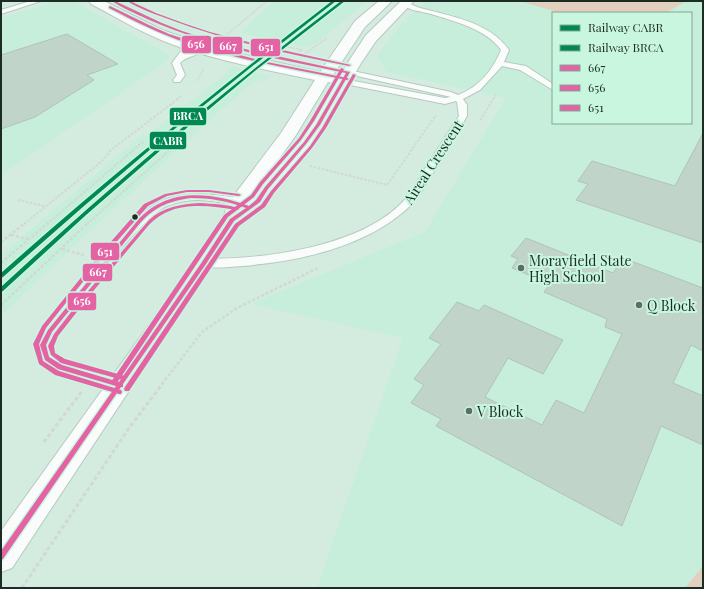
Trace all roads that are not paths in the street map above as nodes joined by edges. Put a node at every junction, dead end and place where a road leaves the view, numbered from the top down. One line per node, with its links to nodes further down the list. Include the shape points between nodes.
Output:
1 (38, 1): 6 (lane)
2 (95, 1): 9 (main road, via 146,28)
3 (113, 1): 10 (main road)
4 (386, 1): 13 (main road, via 352,34)
5 (406, 2): 7 (main road); 8 (lane, via 412,8)
6 (1, 12)
7 (394, 14): 8 (lane, via 412,12); 14 (main road, via 371,38)
8 (439, 16): 12 (lane, via 476,29 499,41 505,50)
9 (183, 43): 10 (main road); 11 (lane, via 185,51)
10 (202, 44): 11 (lane, via 191,55); 13 (main road)
11 (179, 59): 15 (lane, via 176,63 181,75)
12 (500, 63): 16 (lane, via 523,68); 17 (lane, via 485,83)
13 (327, 72): 14 (main road); 18 (main road, via 288,135 258,173)
14 (346, 76): 17 (lane, Aireal Crescent, via 432,99 445,101); 18 (main road, via 305,143 258,201)
15 (178, 80)
16 (552, 87)
17 (459, 98): 19 (lane, Aireal Crescent, via 464,106 463,116 412,198 403,210 388,220 366,233 291,256 227,264)
18 (240, 210): 19 (main road); 20 (lane, via 209,198 172,200 159,205 148,213 112,254 50,331 43,345 48,358 60,367)
19 (204, 263): 20 (main road)
20 (121, 385): 21 (main road)
21 (1, 557)

